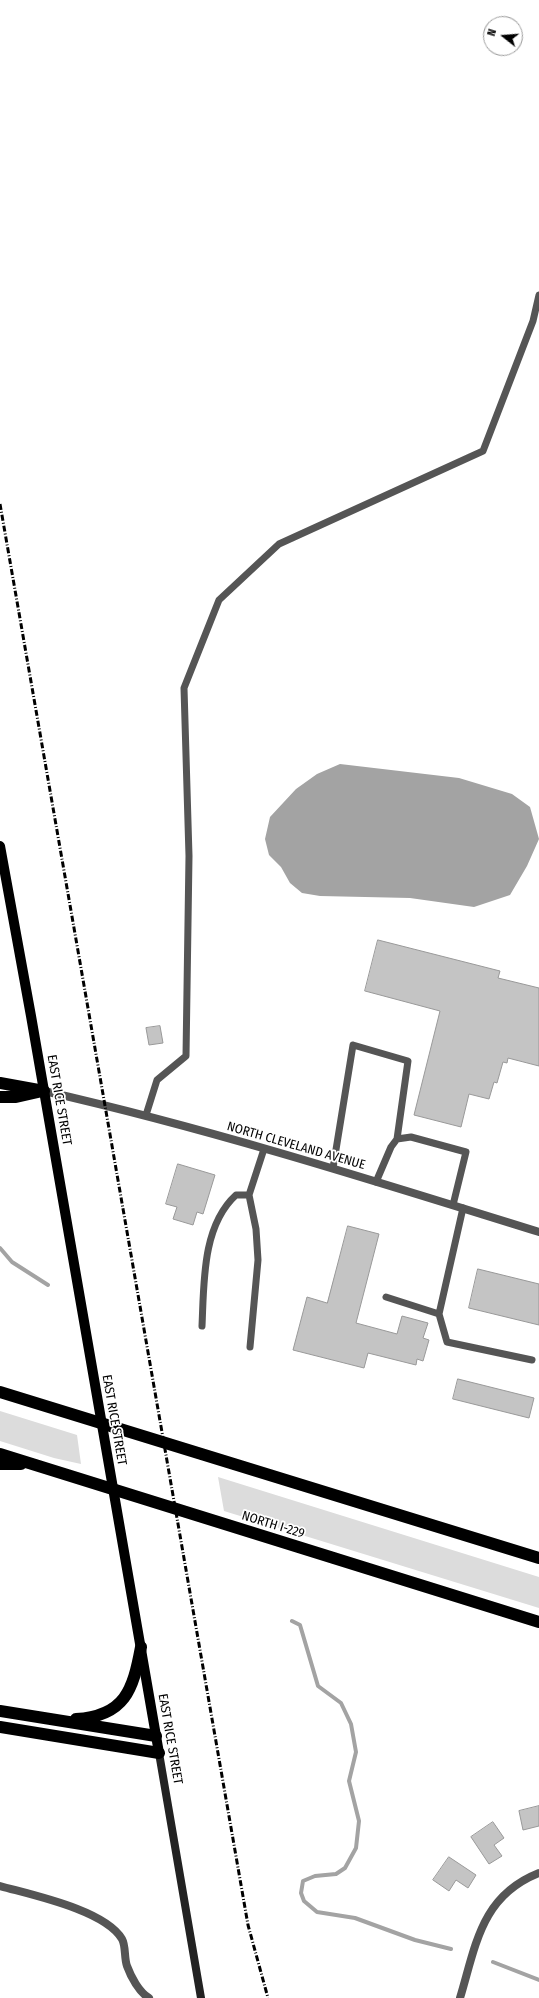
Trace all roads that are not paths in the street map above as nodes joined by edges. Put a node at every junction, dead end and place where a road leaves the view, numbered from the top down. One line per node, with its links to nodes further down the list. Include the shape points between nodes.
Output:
1 (539, 295): 6 (lane, via 533,321 483,451 279,544 220,600 184,688 188,856 186,1056 157,1080)
2 (0, 851): 4 (main road, EAST RICE STREET)
3 (0, 1083): 4 (highway)
4 (44, 1091): 5 (highway, via 16,1097); 6 (street, NORTH CLEVELAND AVENUE); 26 (main road, EAST RICE STREET)
5 (0, 1097)
6 (146, 1116): 8 (street, NORTH CLEVELAND AVENUE)
7 (396, 1139): 9 (lane, via 408,1061 353,1045); 10 (lane); 12 (lane, via 411,1137 466,1152)
8 (264, 1149): 9 (street, NORTH CLEVELAND AVENUE); 11 (lane)
9 (333, 1168): 10 (street, NORTH CLEVELAND AVENUE)
10 (376, 1182): 12 (street, NORTH CLEVELAND AVENUE)
11 (249, 1195): 17 (lane, via 236,1194 218,1217 208,1252); 18 (lane, via 256,1229 258,1260)
12 (453, 1205): 13 (street, NORTH CLEVELAND AVENUE)
13 (463, 1208): 14 (street, NORTH CLEVELAND AVENUE); 16 (lane)
14 (539, 1232)
15 (386, 1297): 16 (lane)
16 (439, 1314): 19 (lane, via 447,1342)
17 (202, 1326)
18 (250, 1347)
19 (532, 1360)
20 (0, 1392): 24 (highway)
21 (0, 1454): 23 (highway, NORTH I-229)
22 (0, 1464): 23 (highway)
23 (36, 1465): 25 (highway, NORTH I-229)
24 (539, 1558)
25 (539, 1622)
26 (141, 1647): 28 (highway, via 131,1688 116,1708 93,1717); 30 (main road, EAST RICE STREET)
27 (0, 1711): 28 (highway)
28 (59, 1720): 30 (highway)
29 (0, 1727): 31 (highway)
30 (156, 1736): 31 (main road, EAST RICE STREET)
31 (159, 1753): 35 (main road, EAST RICE STREET)
32 (539, 1873): 36 (street, via 512,1888 489,1912 479,1934)
33 (0, 1886): 34 (street, via 73,1908 105,1921 122,1939 127,1966 142,1994)
34 (149, 1998)
35 (202, 1998)
36 (460, 1998)

